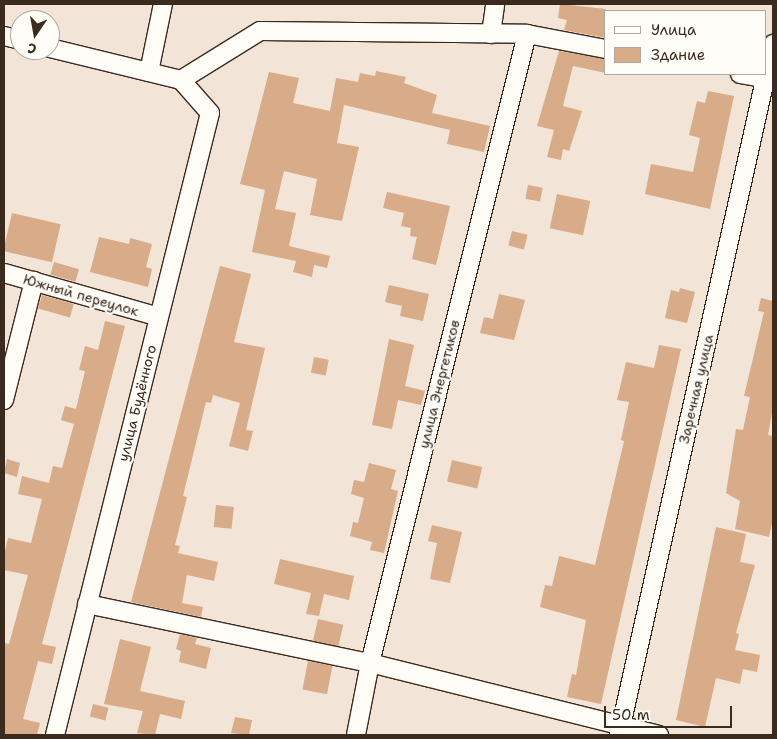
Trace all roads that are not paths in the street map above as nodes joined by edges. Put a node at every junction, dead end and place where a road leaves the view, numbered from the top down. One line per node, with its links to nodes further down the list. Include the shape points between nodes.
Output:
1 (164, 4): 8 (street)
2 (496, 4): 3 (street)
3 (490, 34): 4 (street); 11 (street, via 260,31)
4 (527, 34): 6 (street); 17 (street, улица Энергетиков)
5 (773, 44): 10 (street, Заречная улица)
6 (604, 49)
7 (60, 50): 8 (street)
8 (148, 72): 11 (street)
9 (746, 75): 10 (street)
10 (769, 79): 18 (street, Заречная улица)
11 (181, 80): 14 (street, улица Будённого, via 210,113)
12 (4, 273): 13 (street, Южный переулок)
13 (34, 282): 14 (street, Южный переулок); 15 (street)
14 (159, 317): 16 (street, улица Будённого)
15 (4, 400)
16 (87, 604): 17 (street); 19 (street, улица Будённого)
17 (370, 663): 18 (street); 20 (street, улица Энергетиков)
18 (620, 731): 21 (street)
19 (55, 735)
20 (356, 735)
21 (659, 735)

